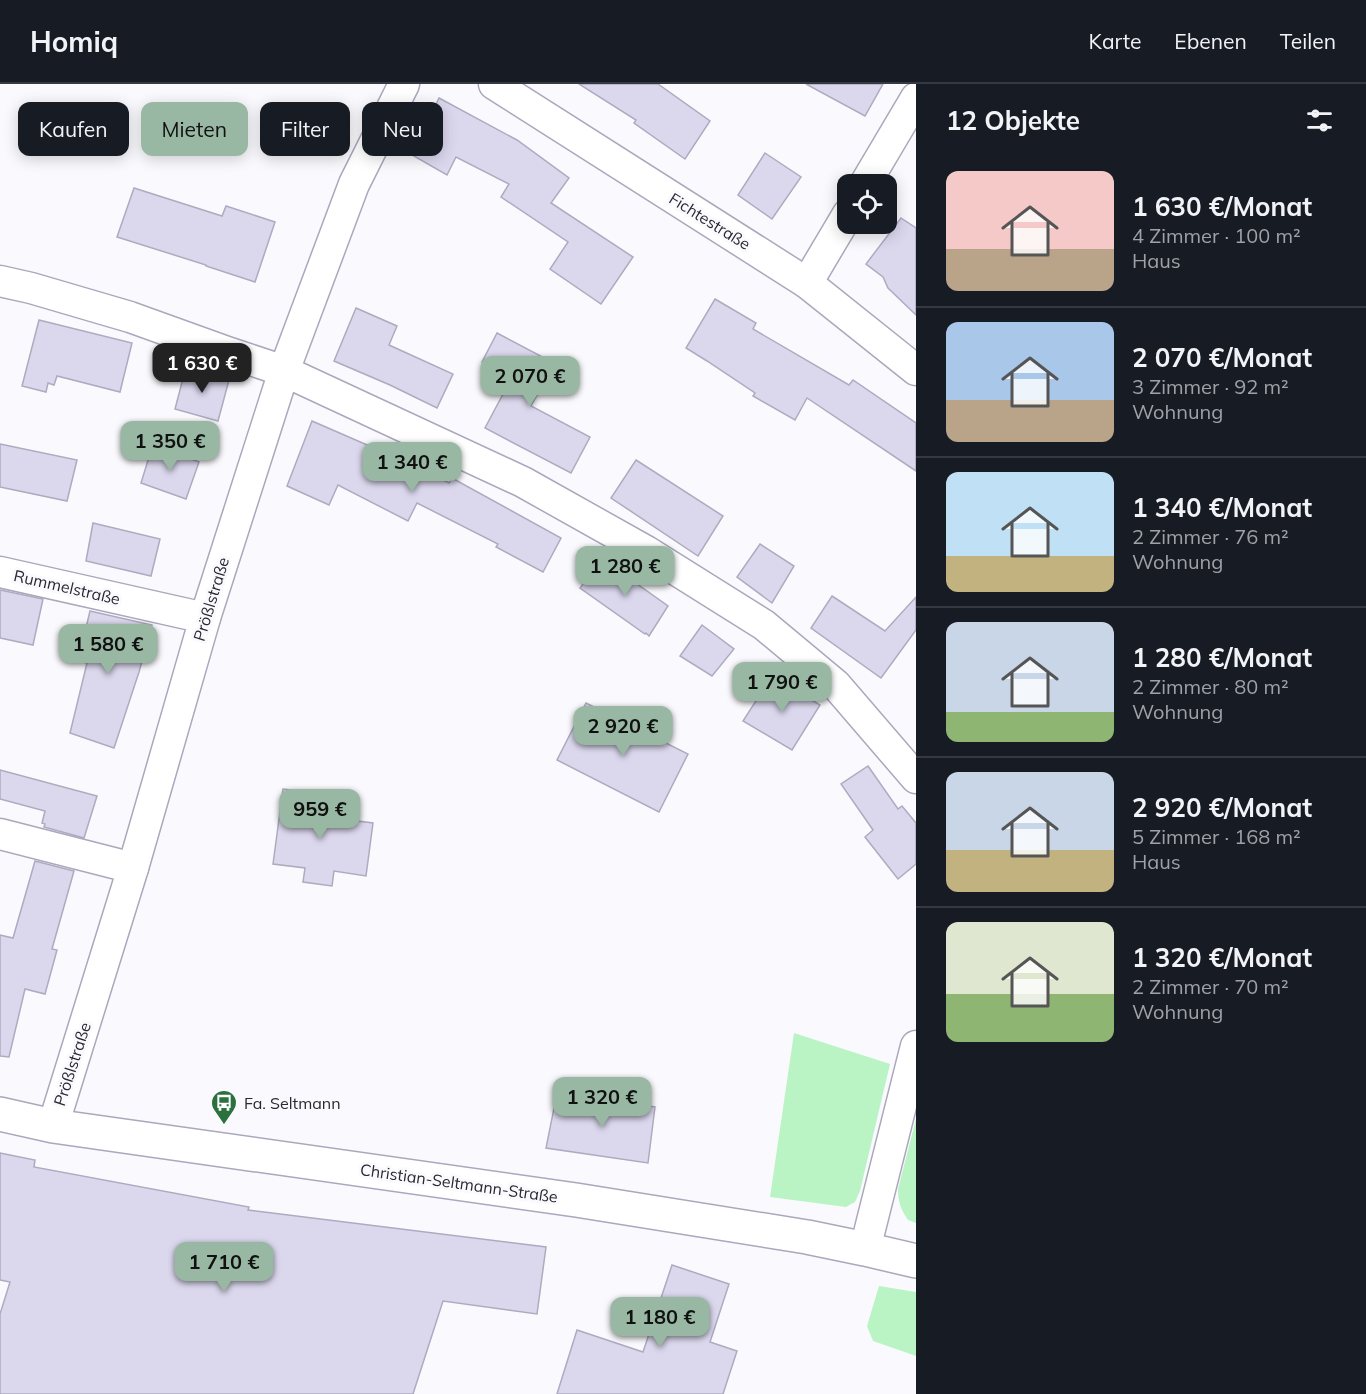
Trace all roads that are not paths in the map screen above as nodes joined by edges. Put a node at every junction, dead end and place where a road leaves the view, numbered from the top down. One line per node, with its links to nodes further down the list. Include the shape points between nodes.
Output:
1 (404, 84): 9 (street, Prößlstraße, via 354,184)
2 (494, 84): 7 (street, Fichtestraße)
3 (916, 98): 4 (street)
4 (871, 174)
5 (837, 233): 7 (street)
6 (0, 281): 9 (street, via 130,317)
7 (807, 283): 8 (street, Fichtestraße)
8 (916, 370)
9 (285, 371): 11 (street, Prößlstraße); 12 (street, via 523,482 646,551 764,625 836,685)
10 (0, 572): 11 (street, Rummelstraße)
11 (205, 618): 14 (street, Prößlstraße)
12 (916, 778)
13 (0, 834): 14 (street)
14 (133, 868): 17 (street, Prößlstraße)
15 (916, 1046): 18 (street)
16 (0, 1114): 17 (main road, Christian-Seltmann-Straße)
17 (53, 1126): 18 (main road, Christian-Seltmann-Straße, via 576,1200)
18 (865, 1249): 19 (main road, Christian-Seltmann-Straße)
19 (916, 1261)

